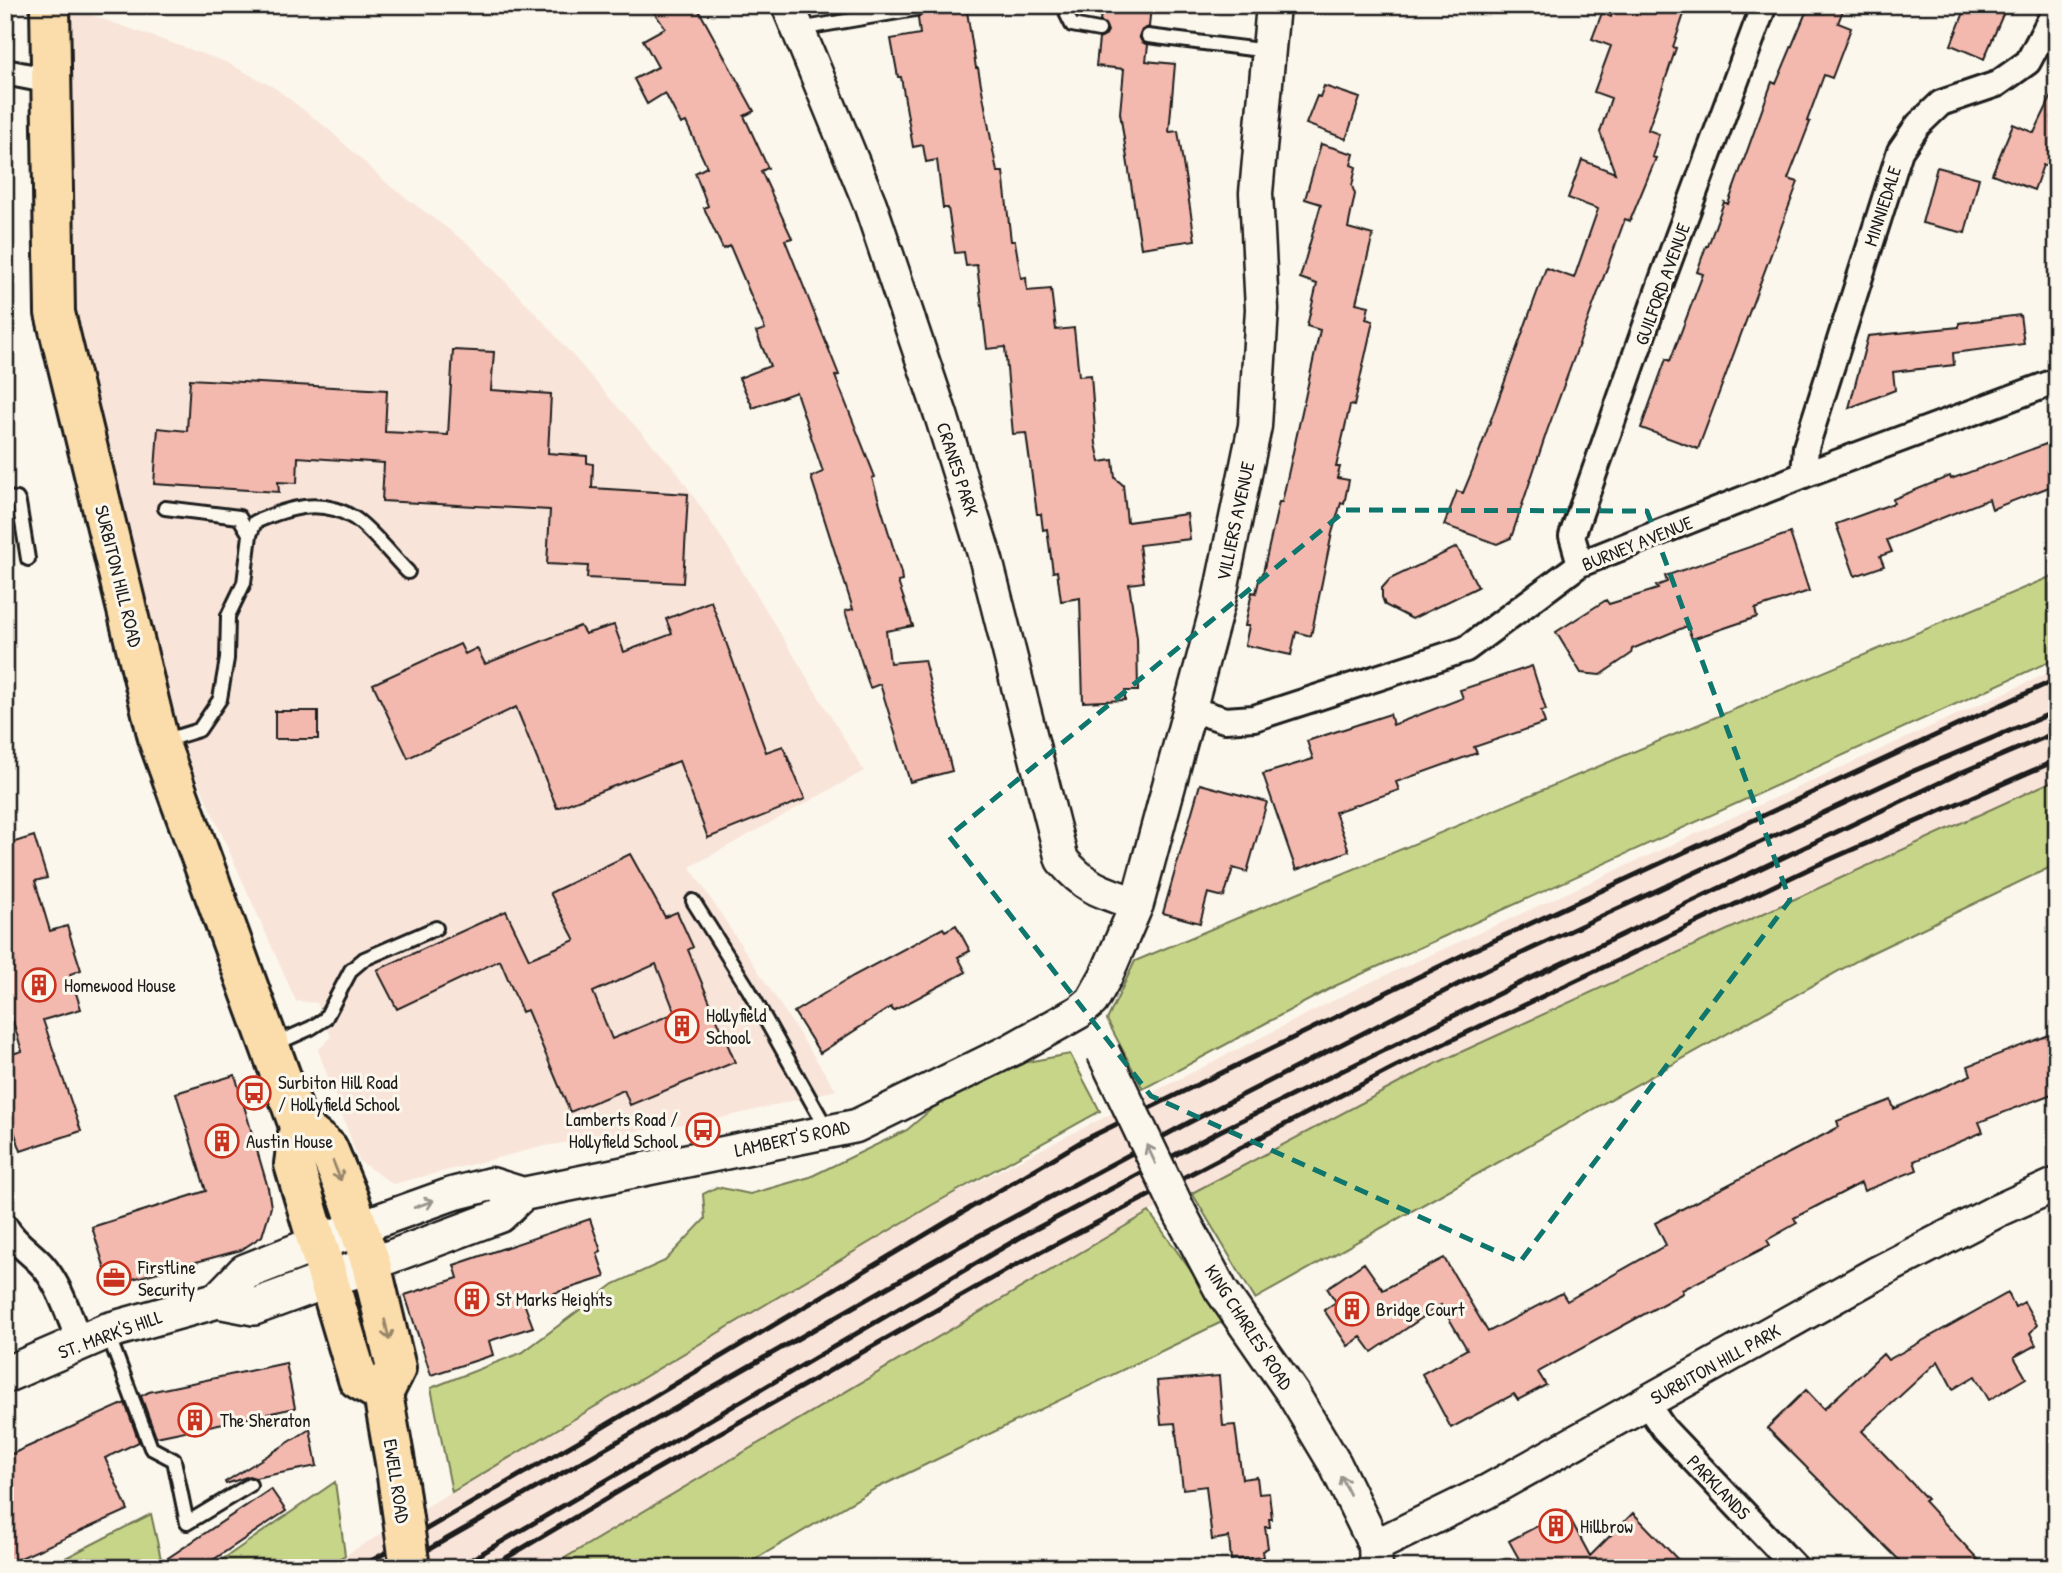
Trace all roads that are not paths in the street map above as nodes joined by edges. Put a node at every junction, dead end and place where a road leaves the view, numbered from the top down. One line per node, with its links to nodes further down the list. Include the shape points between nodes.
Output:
1 (50, 5): 12 (main road, SURBITON HILL ROAD)
2 (1065, 5): 8 (lane, via 1072,25)
3 (1273, 5): 10 (street, VILLIERS AVENUE)
4 (1763, 5): 19 (street, GUILFORD AVENUE, via 1572,536)
5 (2057, 7): 14 (street, MINNIEDALE, via 2028,62 1997,84 1941,103 1900,151 1806,447)
6 (916, 9): 7 (lane)
7 (793, 17): 24 (street, CRANES PARK, via 870,204 941,415 986,560 1062,860 1080,881)
8 (1100, 30)
9 (1149, 36): 10 (lane)
10 (1268, 51): 21 (street, VILLIERS AVENUE, via 1256,193 1262,309 1255,426)
11 (5, 72): 12 (street)
12 (51, 81): 22 (main road, SURBITON HILL ROAD, via 55,313)
13 (2057, 381): 14 (street, BURNEY AVENUE)
14 (1804, 475): 19 (street, BURNEY AVENUE)
15 (5, 498): 18 (lane, via 19,503)
16 (165, 508): 17 (lane, via 239,517)
17 (250, 535): 20 (lane, via 256,522 284,509 321,506 355,518); 22 (lane, via 244,583 228,616 220,699 199,730)
18 (29, 559)
19 (1580, 564): 21 (street, BURNEY AVENUE, via 1466,649 1254,718 1225,720)
20 (408, 572)
21 (1191, 709): 24 (street, VILLIERS AVENUE)
22 (159, 742): 27 (main road, SURBITON HILL ROAD)
23 (693, 901): 29 (lane)
24 (1137, 904): 26 (street, VILLIERS AVENUE, via 1107,976 1092,1001)
25 (436, 928): 27 (lane, via 364,959 351,971 325,1019)
26 (1079, 1012): 29 (street, LAMBERT'S ROAD, via 921,1096 856,1126); 43 (street, KING CHARLES' ROAD, one-way to 26, bridge, via 1335,1464 1221,1290)
27 (269, 1047): 28 (main road, SURBITON HILL ROAD)
28 (299, 1126): 33 (main road, one-way to 33, via 328,1149); 34 (main road, SURBITON HILL ROAD, via 294,1164)
29 (828, 1132): 31 (street, LAMBERT'S ROAD)
30 (2057, 1184): 41 (street, SURBITON HILL PARK, via 1877,1273)
31 (523, 1194): 33 (street, LAMBERT'S ROAD, one-way to 31, via 491,1184); 35 (street, via 500,1216)
32 (5, 1226): 38 (street, via 52,1278)
33 (360, 1227): 34 (main road); 35 (main road)
34 (317, 1243): 36 (main road, SURBITON HILL ROAD); 37 (main road, via 245,1272)
35 (371, 1264): 36 (main road, ST. MARK'S HILL); 40 (main road, one-way to 40, via 396,1368)
36 (328, 1279): 37 (main road, ST. MARK'S HILL, via 254,1307); 40 (main road, via 358,1379)
37 (218, 1300): 38 (main road, ST. MARK'S HILL)
38 (93, 1336): 39 (main road, ST. MARK'S HILL); 42 (lane, via 151,1448 174,1460 187,1523)
39 (5, 1375)
40 (383, 1394): 44 (main road, EWELL ROAD, bridge)
41 (1646, 1403): 43 (street, SURBITON HILL PARK); 45 (street, PARKLANDS, via 1664,1429)
42 (250, 1485)
43 (1376, 1557)
44 (410, 1568)
45 (1796, 1568)

